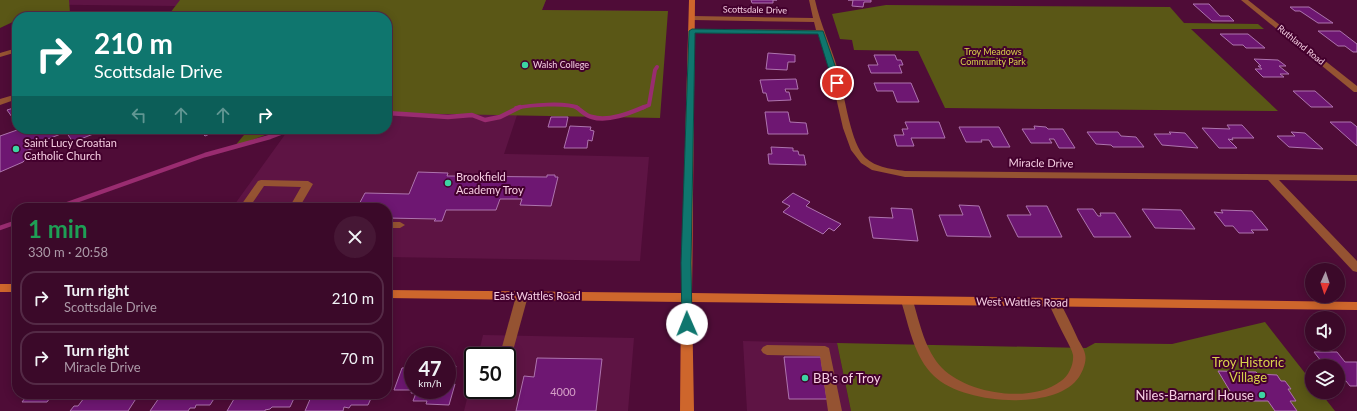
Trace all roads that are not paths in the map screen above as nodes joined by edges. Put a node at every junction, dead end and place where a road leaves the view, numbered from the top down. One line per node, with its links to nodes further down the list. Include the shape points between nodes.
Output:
1 (692, 0): 4 (main road)
2 (812, 0): 5 (street)
3 (1244, 0): 10 (street, Ruthland Road)
4 (692, 18): 5 (street, Scottsdale Drive); 6 (main road)
5 (817, 20): 7 (street)
6 (692, 31): 7 (street, Scottsdale Drive); 24 (main road)
7 (821, 32): 13 (street, Miracle Drive, via 853,147 864,162 882,170 905,174)
8 (12, 51): 9 (street)
9 (0, 55)
10 (1357, 90)
11 (12, 98): 12 (street)
12 (0, 102)
13 (1271, 178): 14 (street, Miracle Drive); 19 (street)
14 (1357, 178)
15 (247, 203): 16 (street, via 261,183 308,184)
16 (297, 203)
17 (392, 225): 18 (street)
18 (400, 225)
19 (1357, 268)
20 (0, 288): 21 (main road)
21 (12, 288)
22 (392, 294): 23 (main road, East Wattles Road)
23 (522, 296): 24 (main road, East Wattles Road); 28 (street)
24 (686, 298): 25 (main road, West Wattles Road); 30 (main road)
25 (907, 300): 26 (main road, West Wattles Road); 26 (street, via 921,347 939,373 959,388 986,398 1028,404 1043,402 1057,396 1076,374 1079,354)
26 (1054, 302): 27 (main road, West Wattles Road)
27 (1357, 306)
28 (508, 347)
29 (767, 350): 31 (street, via 825,351)
30 (687, 411)
31 (835, 411)

